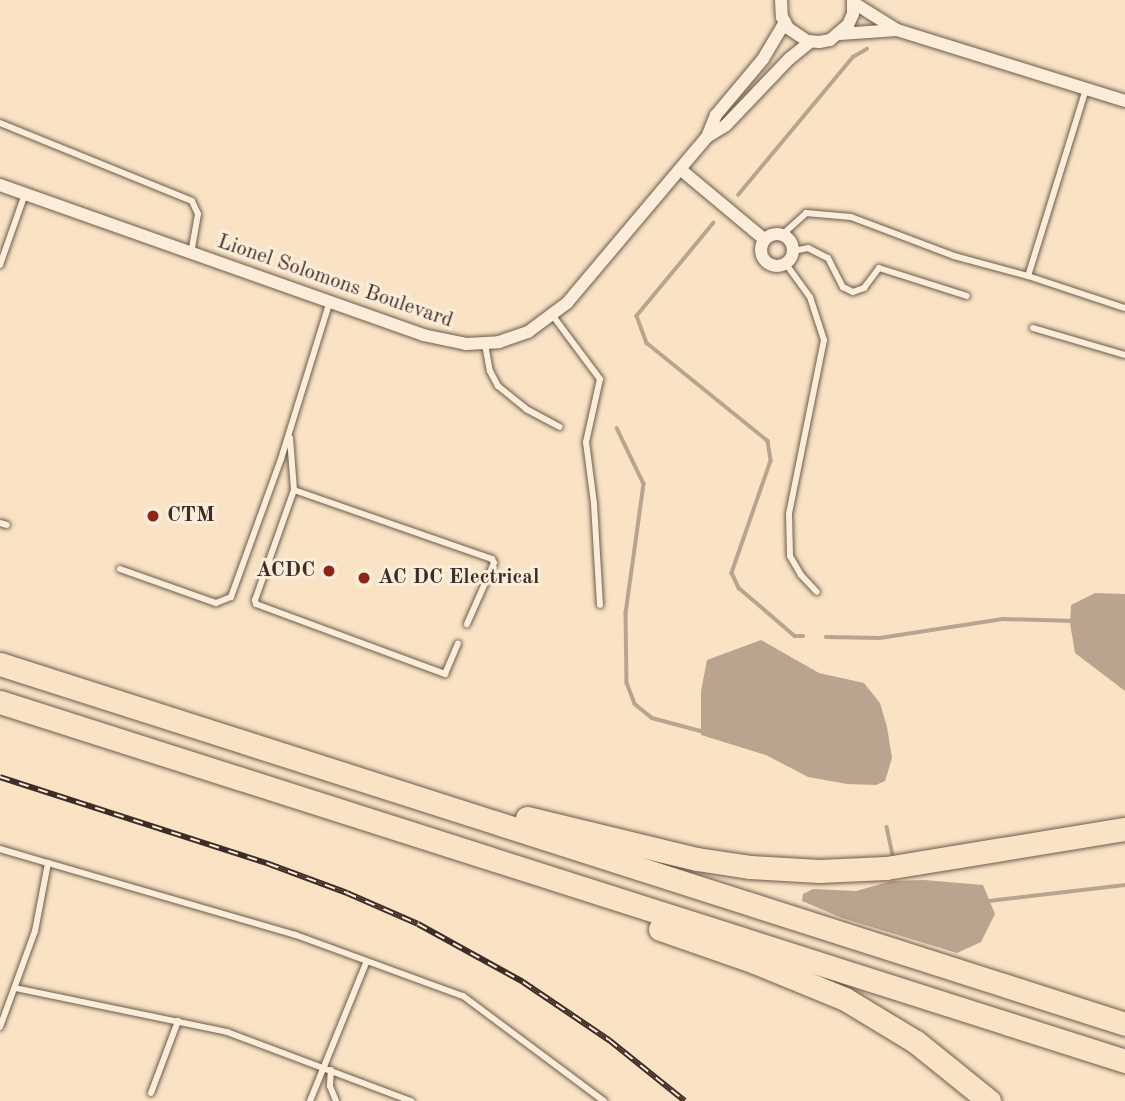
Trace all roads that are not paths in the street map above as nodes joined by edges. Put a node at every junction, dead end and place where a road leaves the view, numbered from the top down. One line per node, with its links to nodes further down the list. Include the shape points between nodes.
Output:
1 (767, 0): 3 (street)
2 (853, 1): 5 (street); 6 (street, via 853,14)
3 (781, 4): 4 (street)
4 (785, 22): 7 (street, via 796,36); 11 (street, Lionel Solomons Boulevard, via 763,59 716,115)
5 (897, 30): 6 (street); 8 (street)
6 (840, 34): 7 (street)
7 (811, 41): 11 (street, Lionel Solomons Boulevard, via 726,125)
8 (1086, 89): 9 (street); 21 (lane)
9 (1125, 101)
10 (0, 123): 18 (lane, via 192,201 198,214)
11 (707, 137): 12 (street, Lionel Solomons Boulevard)
12 (680, 169): 16 (street); 25 (street, Lionel Solomons Boulevard)
13 (0, 185): 14 (street, Lionel Solomons Boulevard)
14 (25, 194): 18 (street, Lionel Solomons Boulevard); 20 (lane)
15 (783, 234): 16 (street); 17 (street); 21 (lane, via 806,213 851,217 954,256)
16 (764, 239): 19 (street, via 761,254 767,262)
17 (793, 251): 19 (street); 22 (lane, via 808,248 828,258 843,287 853,292 864,288 878,268)
18 (190, 254): 23 (street, Lionel Solomons Boulevard)
19 (786, 264): 33 (lane, via 810,297 824,340 789,514 790,556)
20 (0, 265)
21 (1028, 276): 24 (lane)
22 (967, 296)
23 (330, 301): 27 (street, Lionel Solomons Boulevard, via 446,342); 30 (lane)
24 (1125, 308)
25 (553, 316): 27 (street, Lionel Solomons Boulevard, via 528,332); 34 (lane, via 600,379 586,442)
26 (1034, 328): 28 (lane)
27 (485, 344): 29 (lane, via 498,386)
28 (1125, 355)
29 (560, 428)
30 (289, 433): 31 (lane); 32 (lane, via 235,590 226,601 216,603)
31 (294, 490): 35 (lane, via 492,559); 36 (lane, via 255,600 259,607 445,674)
32 (120, 569)
33 (817, 592)
34 (600, 605)
35 (467, 624)
36 (458, 644)
37 (0, 664): 40 (highway)
38 (0, 702): 39 (highway)
39 (201, 766): 49 (highway); 57 (highway, via 802,980 884,1021)
40 (367, 781): 41 (highway, via 697,859 784,870 886,868); 47 (highway)
41 (1125, 829)
42 (0, 849): 43 (lane)
43 (48, 863): 44 (lane, via 296,935); 45 (lane, via 35,931)
44 (366, 963): 50 (lane); 56 (lane, via 463,996)
45 (15, 988): 46 (lane); 48 (lane)
46 (178, 1021): 50 (lane, via 227,1032); 52 (lane)
47 (1125, 1024)
48 (0, 1027)
49 (1125, 1061)
50 (323, 1067): 51 (lane); 53 (lane)
51 (331, 1070): 54 (lane, via 330,1086); 55 (lane)
52 (150, 1093)
53 (310, 1101)
54 (336, 1101)
55 (411, 1101)
56 (604, 1101)
57 (989, 1101)

